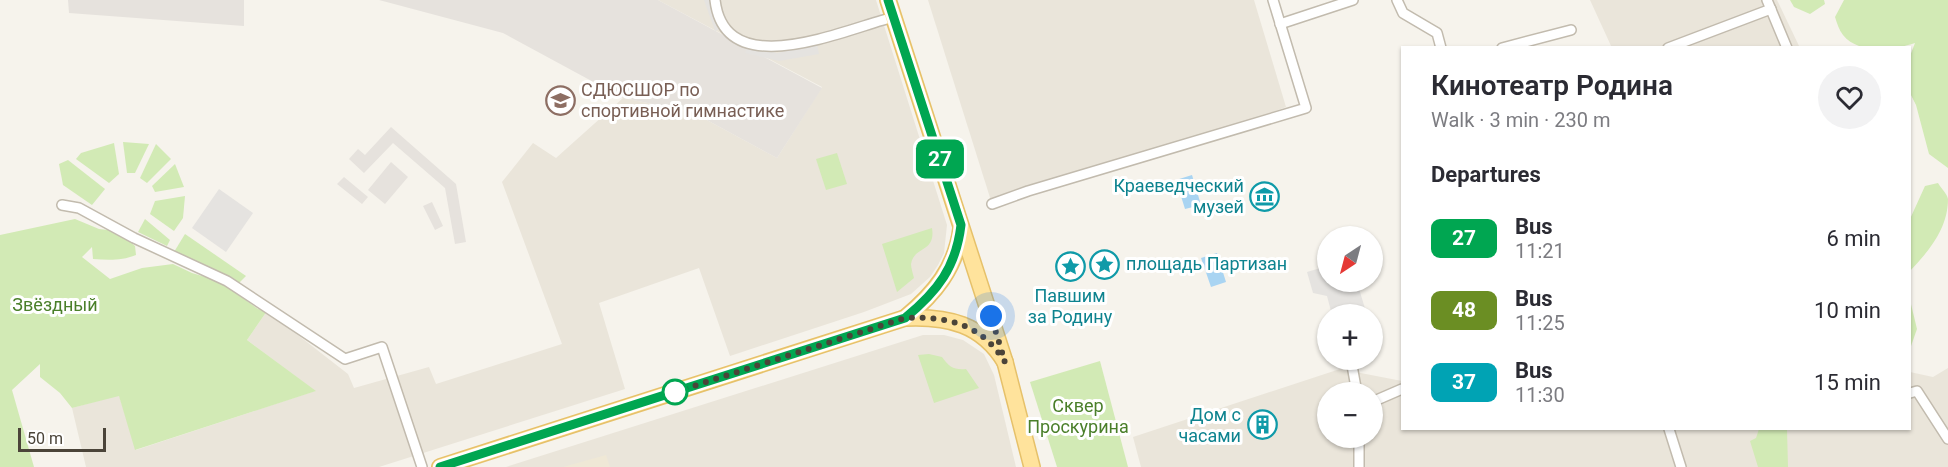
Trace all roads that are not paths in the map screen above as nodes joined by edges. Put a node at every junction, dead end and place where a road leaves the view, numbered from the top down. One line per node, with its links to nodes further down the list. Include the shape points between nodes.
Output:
1 (715, 0): 7 (street, via 722,23 742,42 756,46 809,41)
2 (888, 0): 7 (main road)
3 (1273, 0): 8 (street)
4 (1397, 0): 10 (street, via 1403,13 1437,33)
5 (1348, 1): 8 (street)
6 (1769, 4): 12 (street); 13 (street)
7 (894, 17): 16 (main road)
8 (1280, 24): 14 (street, via 1306,108)
9 (1571, 30): 11 (street)
10 (1440, 46)
11 (1510, 46)
12 (1673, 46)
13 (1786, 46)
14 (992, 204)
15 (62, 205): 25 (street, via 93,214 134,238 227,281 345,359 382,347)
16 (961, 225): 17 (main road, via 959,246 946,276); 18 (main road)
17 (905, 318): 18 (main road, via 928,317 961,324 990,341); 26 (main road)
18 (1005, 362): 27 (main road)
19 (1401, 388): 21 (street)
20 (1913, 392): 23 (street)
21 (1383, 397)
22 (1669, 430): 29 (street)
23 (1948, 439)
24 (1359, 448): 28 (street)
25 (422, 467)
26 (440, 467)
27 (1032, 467)
28 (1359, 467)
29 (1681, 467)

